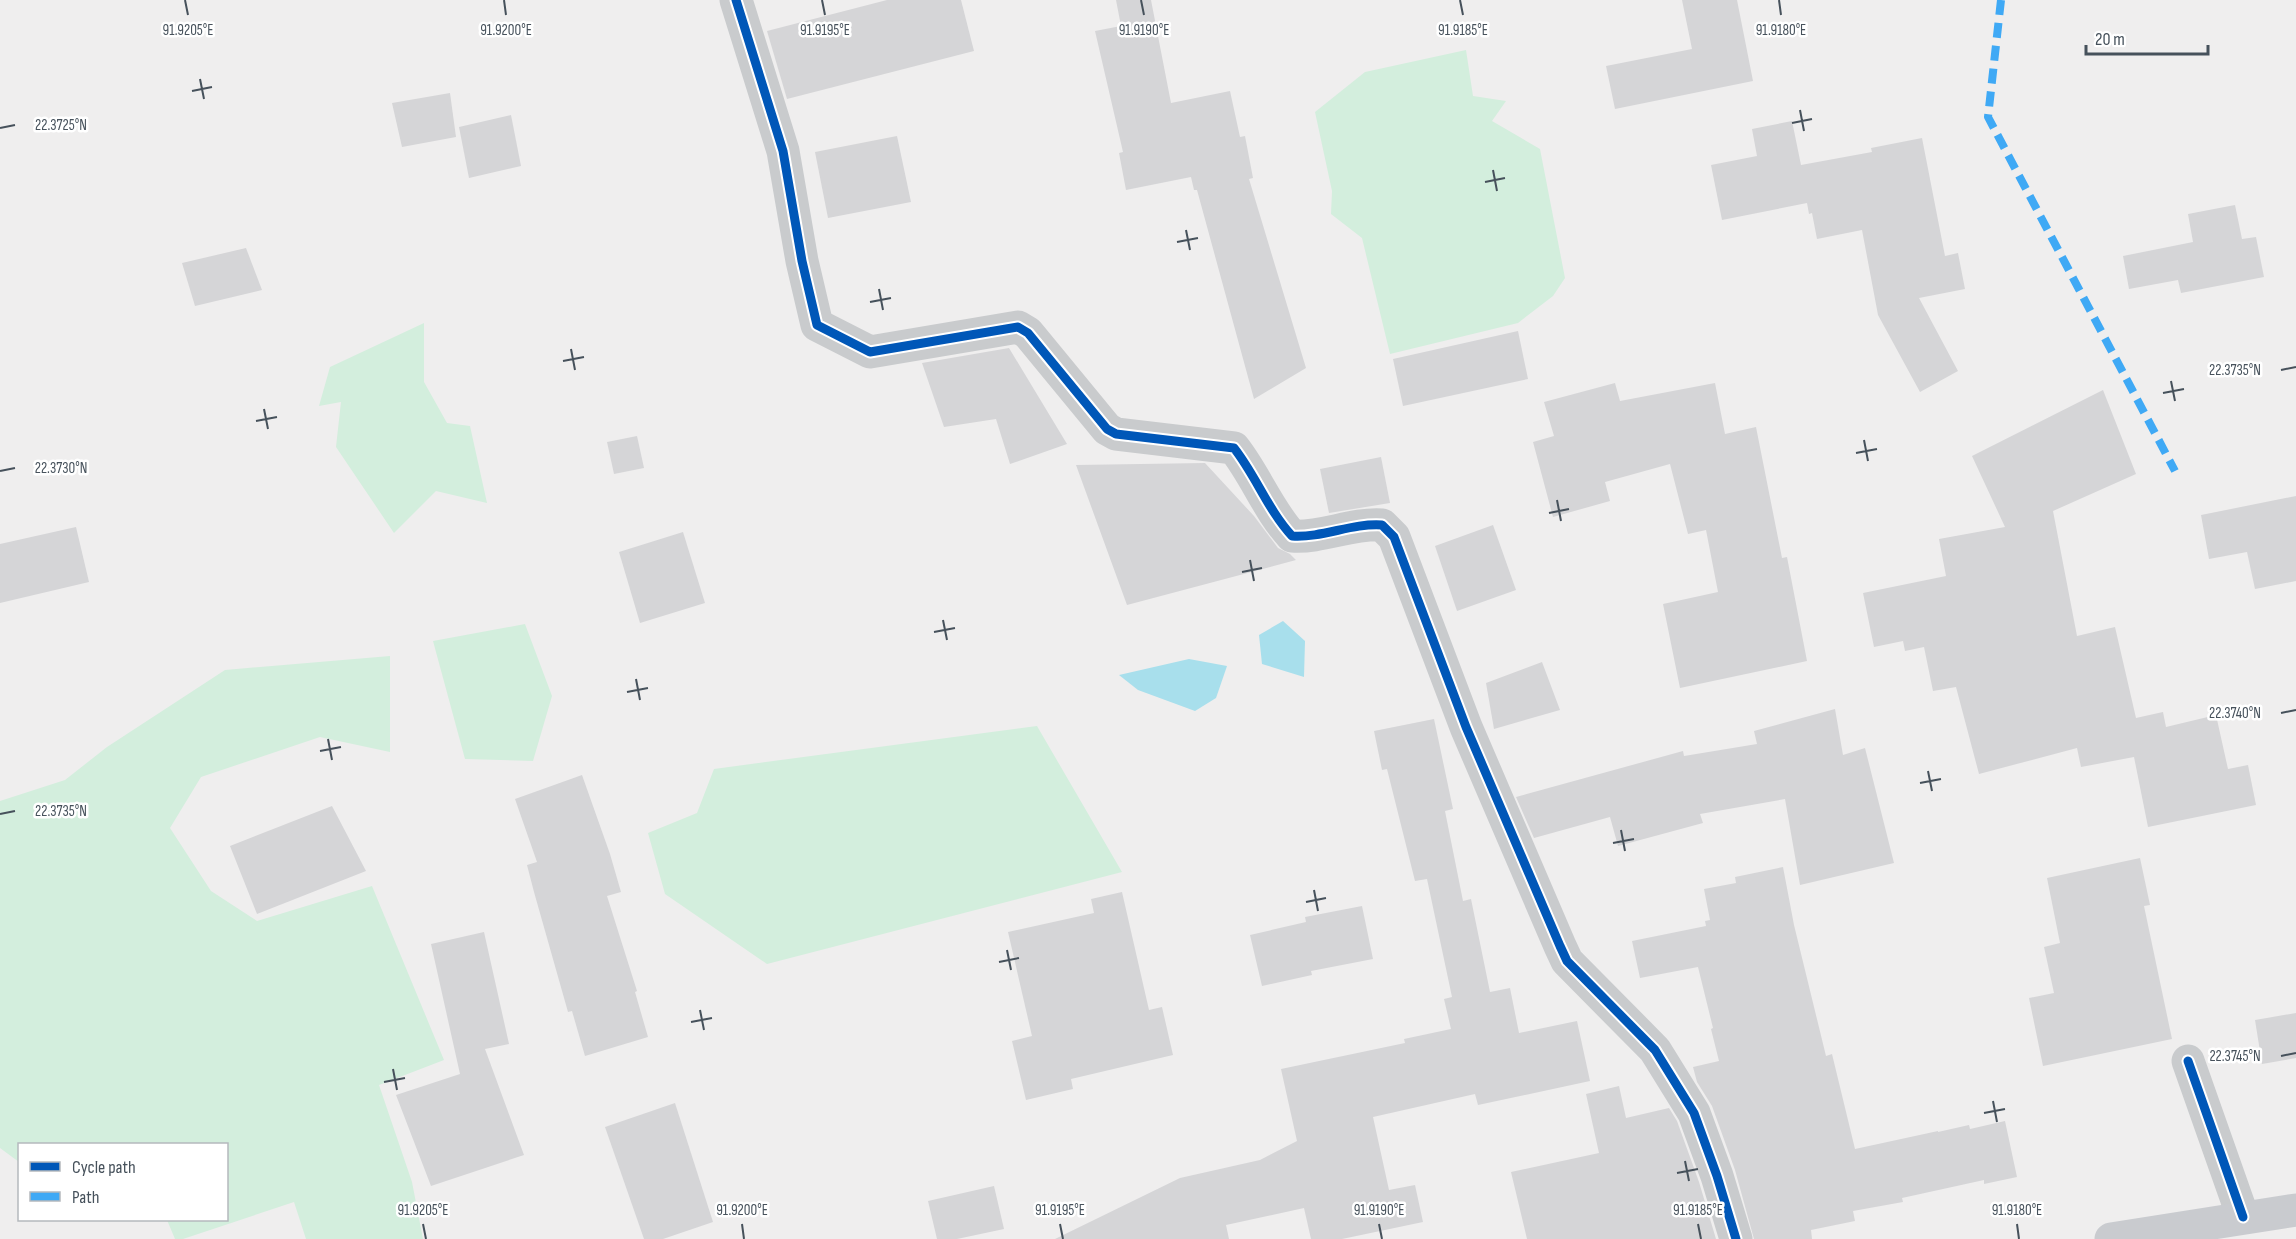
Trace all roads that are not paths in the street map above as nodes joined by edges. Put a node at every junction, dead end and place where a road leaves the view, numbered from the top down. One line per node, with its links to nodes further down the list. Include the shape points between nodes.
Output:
1 (736, 0): 5 (street, via 783,151 817,325 870,352 1018,327 1028,333 1107,429 1116,434 1234,448 1281,525 1292,536 1308,537 1365,524 1382,525 1394,537 1466,727 1567,961 1655,1050 1694,1113)
2 (2188, 1061): 4 (street)
3 (2296, 1210): 4 (main road)
4 (2243, 1217): 6 (main road)
5 (1736, 1239)
6 (2110, 1239)

